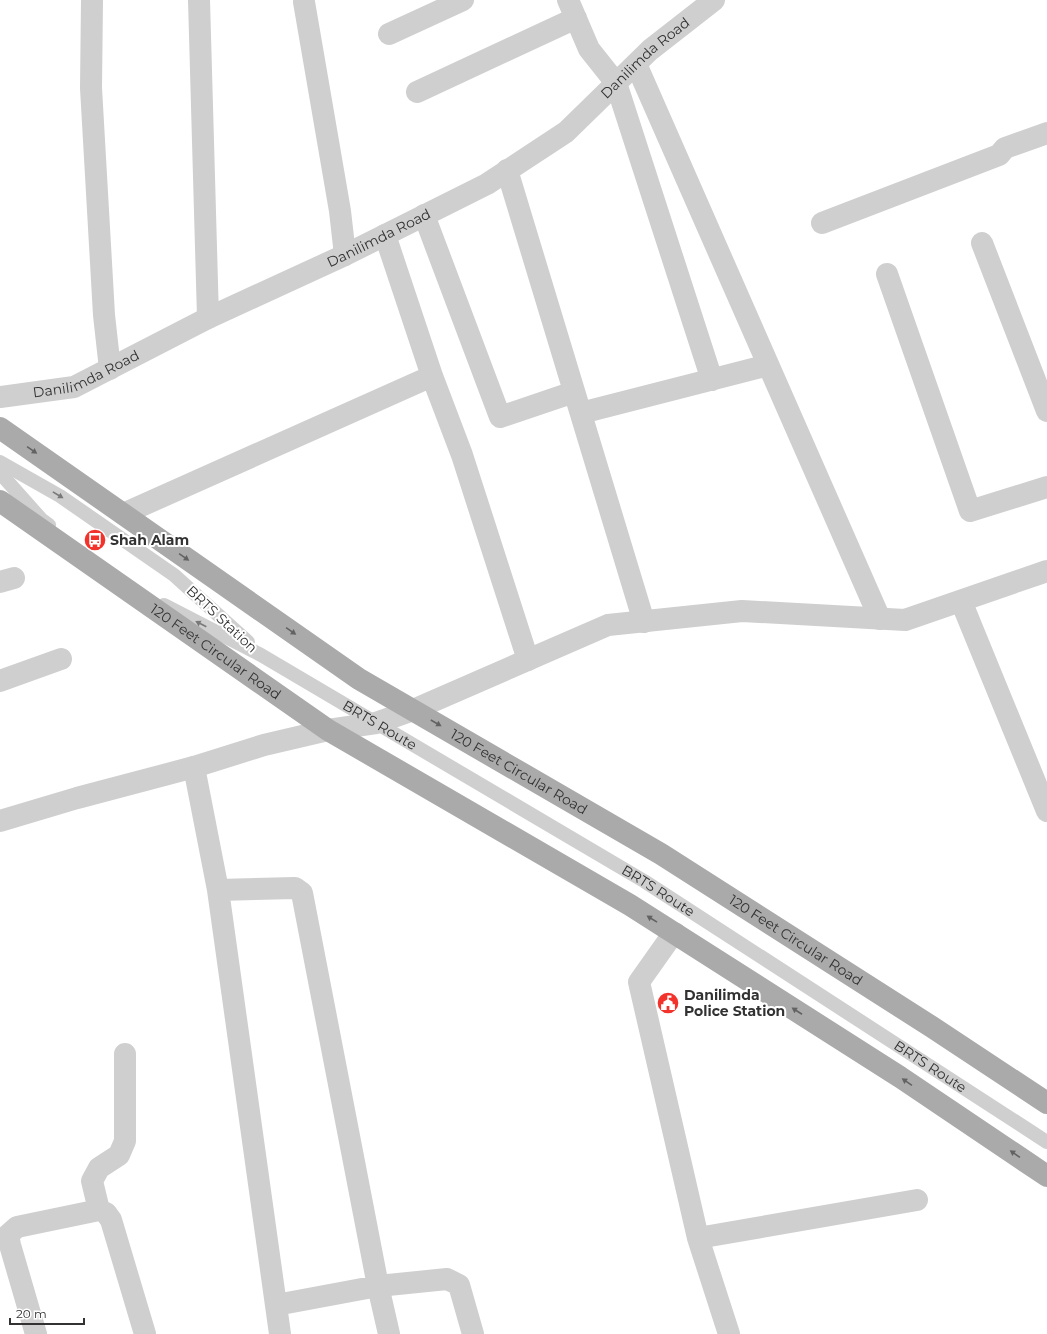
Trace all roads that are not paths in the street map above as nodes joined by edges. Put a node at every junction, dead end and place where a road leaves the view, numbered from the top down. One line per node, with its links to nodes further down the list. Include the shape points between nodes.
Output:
1 (92, 0): 21 (street, via 91,88 104,315)
2 (199, 0): 19 (street)
3 (463, 0): 7 (street)
4 (714, 0): 8 (street, Danilimda Road)
5 (304, 2): 17 (street, via 340,211)
6 (572, 9): 9 (street, via 589,49); 10 (street)
7 (389, 34)
8 (636, 64): 9 (street, Danilimda Road); 20 (street)
9 (616, 83): 12 (street, Danilimda Road, via 566,132); 23 (street)
10 (417, 92)
11 (1047, 133): 14 (street, via 1005,148 999,155)
12 (507, 170): 13 (street, Danilimda Road, via 487,184); 24 (street)
13 (424, 216): 15 (street, Danilimda Road); 24 (street, via 500,417)
14 (822, 223)
15 (385, 235): 17 (street, Danilimda Road); 22 (street)
16 (982, 243): 26 (street)
17 (345, 255): 19 (street, Danilimda Road)
18 (887, 274): 31 (street, via 970,511)
19 (208, 318): 21 (street, Danilimda Road)
20 (768, 364): 23 (street); 36 (street)
21 (110, 369): 25 (street, Danilimda Road, via 74,387)
22 (432, 376): 33 (street); 40 (street, via 462,455)
23 (712, 380): 27 (street)
24 (574, 392): 27 (street)
25 (0, 398)
26 (1047, 411)
27 (581, 413): 37 (street)
28 (0, 428): 33 (main road, 120 Feet Circular Road, one-way to 33)
29 (0, 462): 38 (lane, BRTS Station, one-way to 38, via 60,496 174,575)
30 (0, 473): 38 (lane, BRTS Station, one-way to 30, via 152,598 41,519)
31 (1047, 487)
32 (0, 500): 44 (main road, 120 Feet Circular Road)
33 (123, 514): 42 (main road, 120 Feet Circular Road, one-way to 42, via 359,679)
34 (1047, 572): 35 (street)
35 (961, 601): 36 (street, via 905,620); 46 (street)
36 (880, 619): 37 (street, via 742,611)
37 (644, 622): 40 (street, via 608,625)
38 (261, 655): 43 (lane, BRTS Route)
39 (61, 659): 41 (street)
40 (528, 660): 42 (street)
41 (0, 681)
42 (413, 710): 43 (street); 51 (main road, 120 Feet Circular Road, one-way to 51, via 661,854)
43 (376, 723): 44 (street); 52 (lane, BRTS Route, via 644,881)
44 (328, 730): 45 (street, via 264,745); 49 (main road, 120 Feet Circular Road, one-way to 44)
45 (194, 767): 47 (street); 48 (street)
46 (1047, 811)
47 (0, 821)
48 (218, 890): 57 (street, via 295,888 302,893); 58 (street)
49 (676, 934): 53 (main road, 120 Feet Circular Road, one-way to 49, via 900,1077); 56 (street, via 668,941 640,982)
50 (125, 1054): 55 (street, via 124,1141 119,1155 100,1168 92,1181)
51 (1047, 1103)
52 (1047, 1142)
53 (1047, 1176)
54 (917, 1200): 56 (street)
55 (99, 1210): 59 (street, via 17,1227 8,1235); 60 (street, via 106,1213 110,1220)
56 (698, 1238): 64 (street)
57 (378, 1286): 58 (street); 62 (street); 63 (street, via 447,1279 459,1285)
58 (276, 1305): 61 (street)
59 (36, 1334)
60 (145, 1334)
61 (280, 1334)
62 (388, 1334)
63 (473, 1334)
64 (729, 1334)

